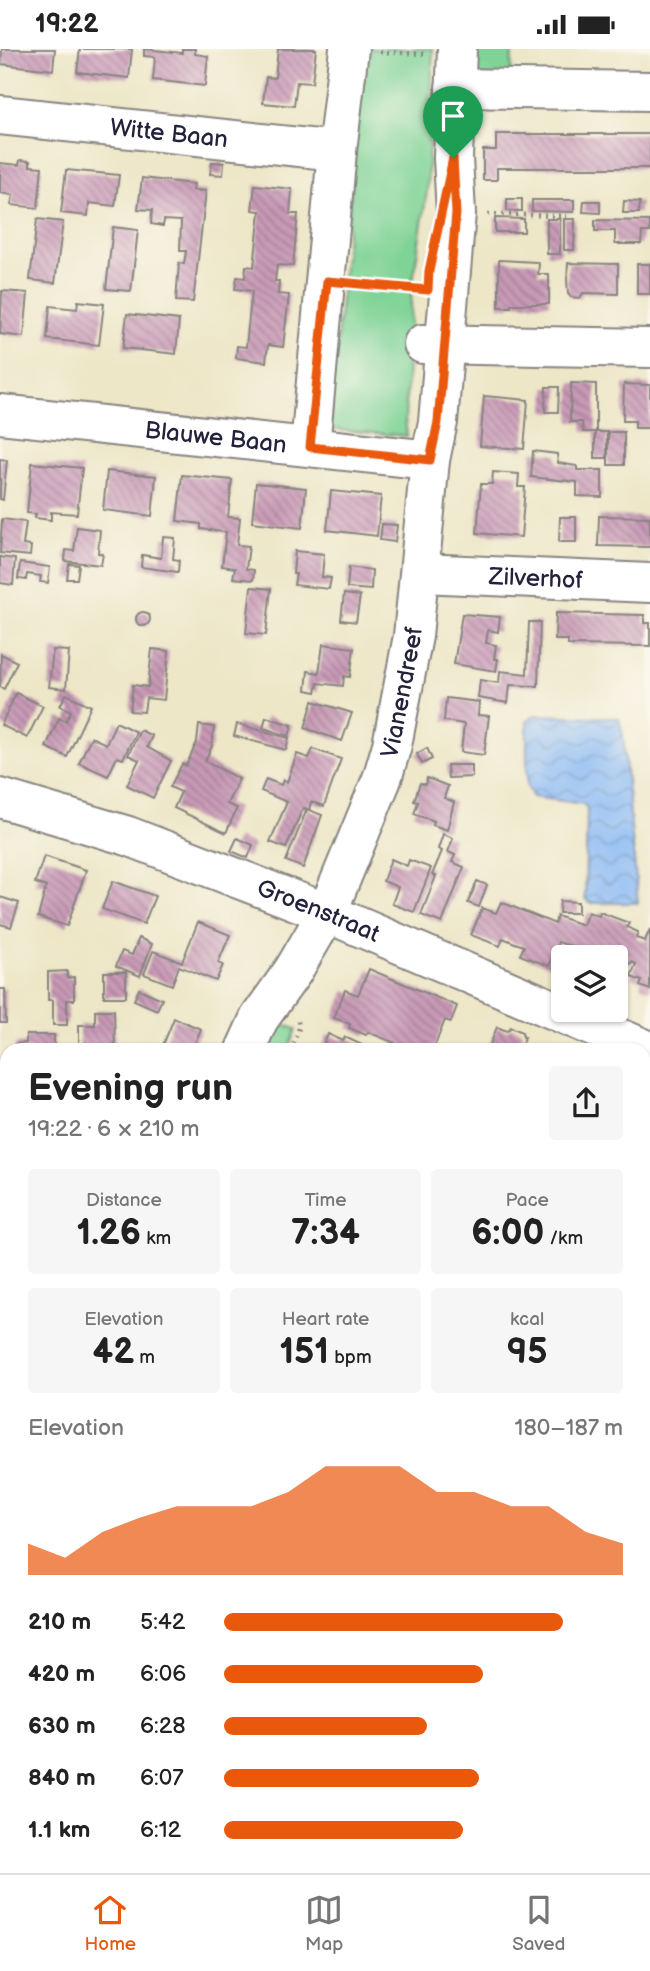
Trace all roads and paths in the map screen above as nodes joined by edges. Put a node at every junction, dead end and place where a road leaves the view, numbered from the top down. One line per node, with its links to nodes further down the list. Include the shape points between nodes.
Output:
1 (349, 50): 2 (path); 5 (street)
2 (456, 64): 3 (street); 6 (street, Vianendreef)
3 (650, 91)
4 (0, 115): 5 (street, Witte Baan)
5 (337, 151): 9 (street)
6 (453, 158): 7 (street, Vianendreef); 10 (street, Vianendreef)
7 (456, 213): 8 (path); 11 (street, Vianendreef)
8 (569, 216)
9 (327, 281): 10 (path); 14 (street)
10 (428, 290): 11 (street, Vianendreef)
11 (434, 345): 12 (street); 15 (street, Vianendreef, via 418,421)
12 (650, 348)
13 (0, 414): 14 (street, Blauwe Baan)
14 (310, 447): 15 (street, Blauwe Baan)
15 (430, 460): 16 (street, Vianendreef)
16 (420, 573): 17 (street, Zilverhof); 19 (street, Vianendreef, via 392,745)
17 (650, 583)
18 (0, 798): 19 (street, Groenstraat, via 128,836)
19 (327, 913): 20 (street, Vianendreef); 21 (street, Groenstraat)
20 (248, 1043)
21 (626, 1043)

